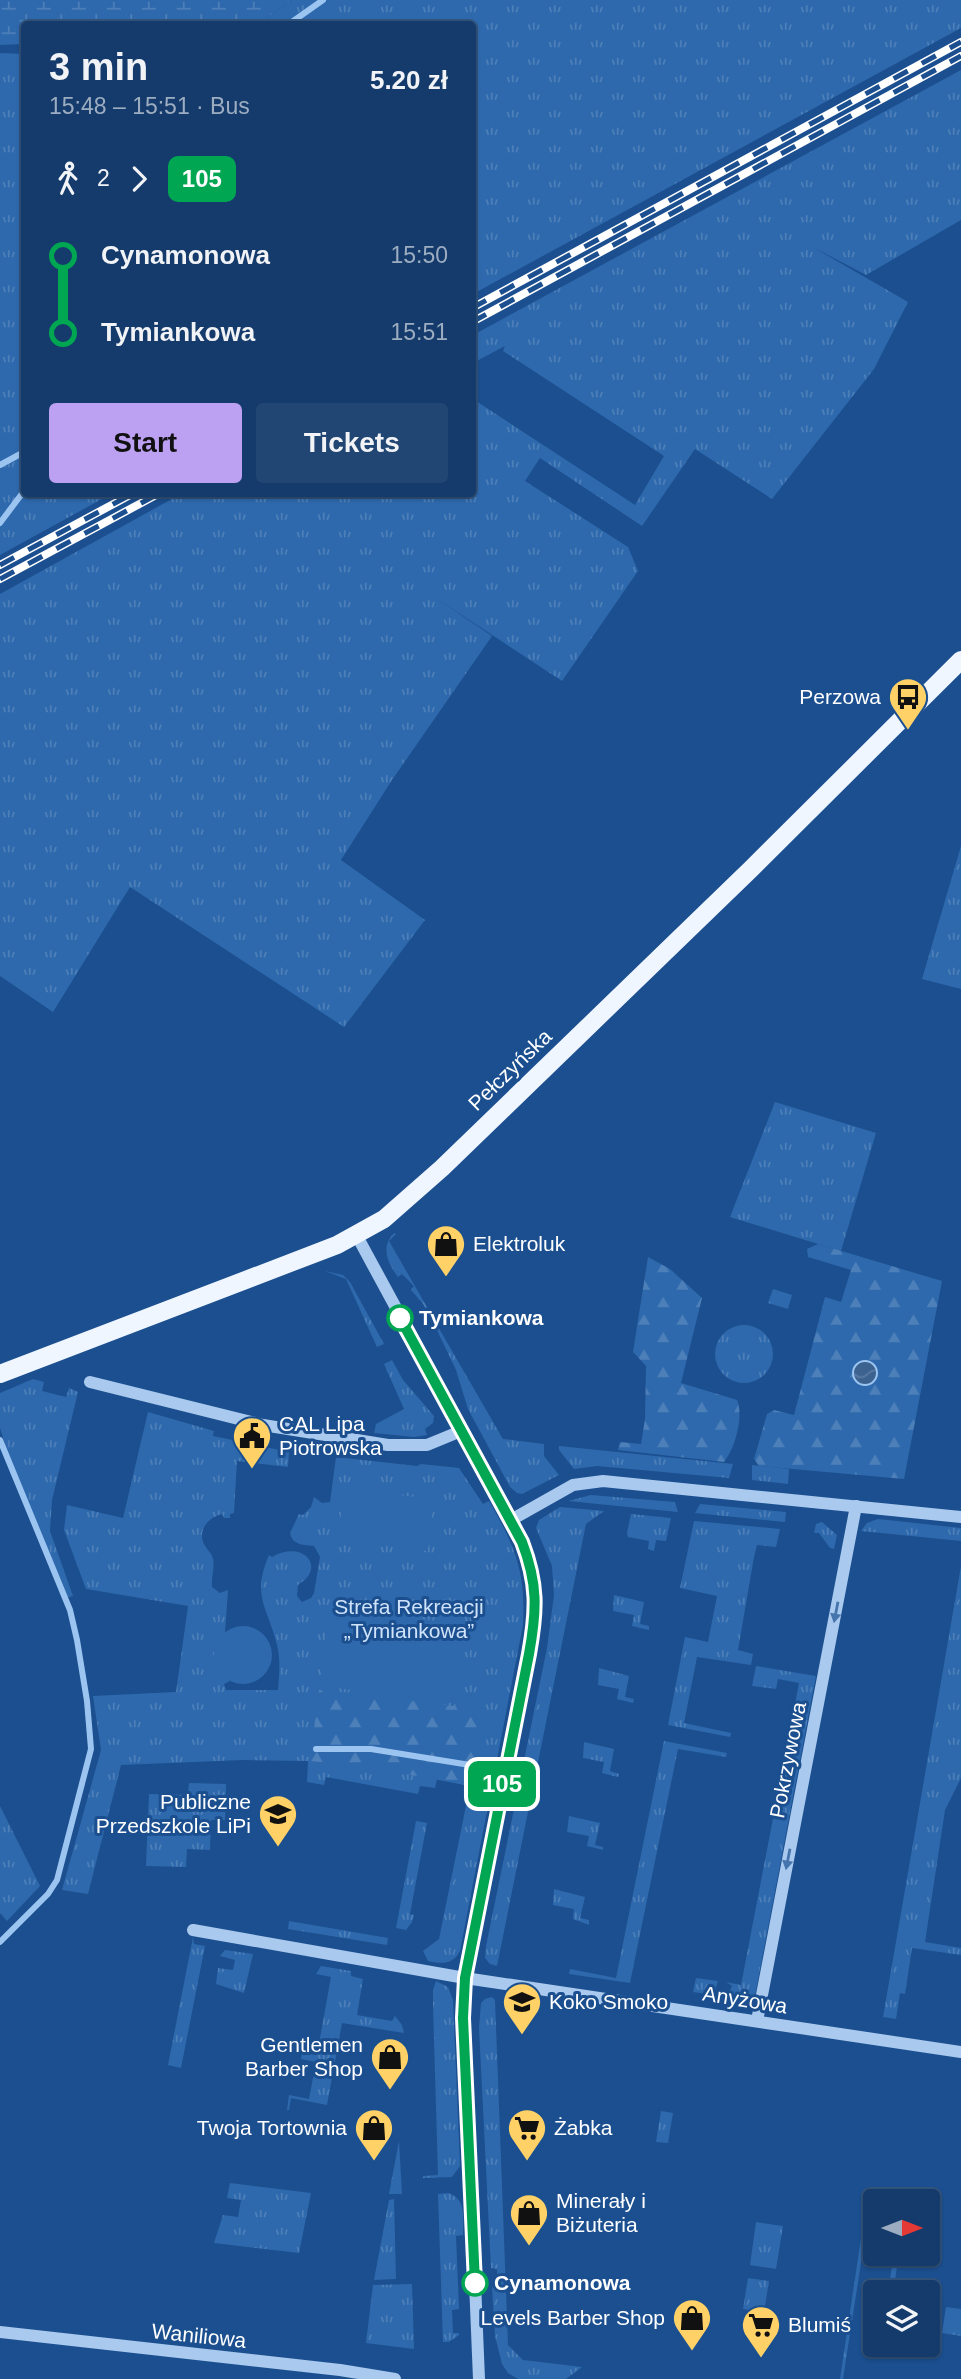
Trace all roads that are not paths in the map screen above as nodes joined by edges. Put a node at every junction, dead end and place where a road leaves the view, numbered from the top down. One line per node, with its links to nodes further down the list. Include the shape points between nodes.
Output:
1 (961, 660): 2 (main road, Pełczyńska, via 442,1168 384,1219)
2 (357, 1236): 3 (main road, Pełczyńska); 5 (street)
3 (0, 1374)
4 (90, 1382): 5 (street, via 274,1428 388,1444 426,1445)
5 (461, 1431): 8 (street)
6 (856, 1506): 7 (street); 8 (street, via 589,1482 573,1485); 11 (street, Pokrzywowa, one-way to 11)
7 (961, 1517)
8 (511, 1520): 10 (street, via 533,1575 535,1619)
9 (193, 1930): 10 (street, Anyżowa)
10 (465, 1978): 11 (street, Anyżowa); 15 (street)
11 (757, 2021): 12 (street, Anyżowa)
12 (961, 2052)
13 (0, 2332): 14 (street, Waniliowa)
14 (395, 2379)
15 (479, 2379)

